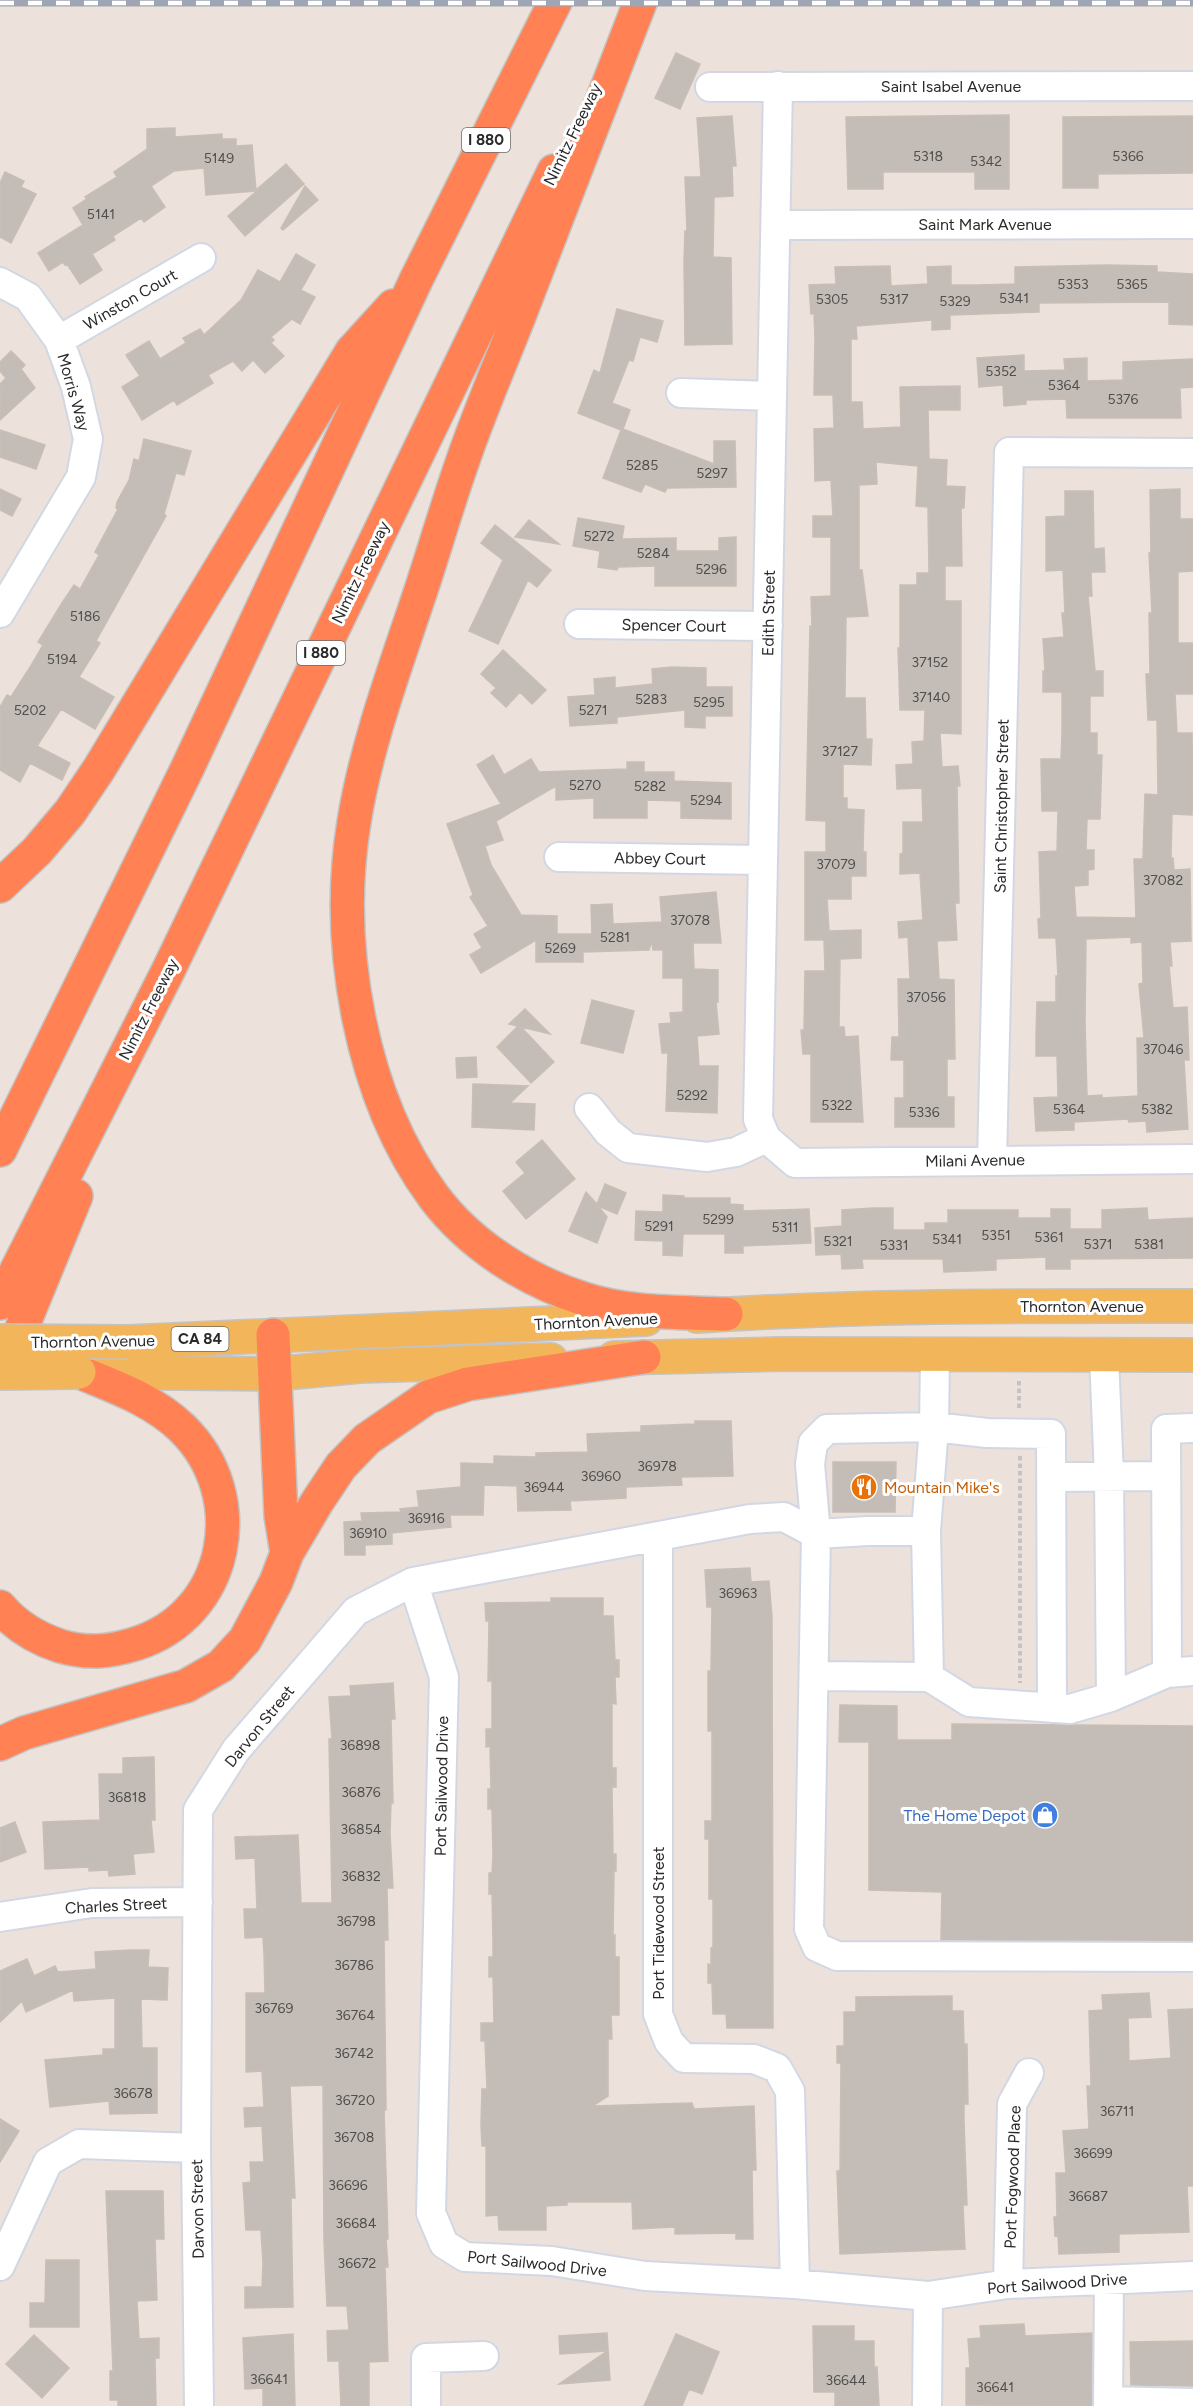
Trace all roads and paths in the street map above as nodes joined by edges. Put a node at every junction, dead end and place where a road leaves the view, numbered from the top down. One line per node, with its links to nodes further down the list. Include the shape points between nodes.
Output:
1 (556, 0): 10 (highway, I 880)
2 (636, 0): 22 (highway, Nimitz Freeway / I 880)
3 (641, 0): 30 (highway, via 463,460 369,755 353,825 348,909 350,962 366,1048 386,1109 434,1198 463,1230 498,1258 581,1298 628,1310)
4 (778, 86): 5 (street, Saint Isabel Avenue); 6 (street, Saint Isabel Avenue); 8 (street, Edith Street)
5 (1193, 86)
6 (710, 87)
7 (1193, 224): 8 (street, Saint Mark Avenue)
8 (776, 225): 14 (street, Edith Street)
9 (201, 258): 12 (street, Winston Court)
10 (416, 280): 21 (highway, via 352,351 70,812 37,851); 25 (highway, I 880, via 187,769)
11 (0, 282): 12 (street, Morris Way, via 28,297)
12 (59, 340): 16 (street, Morris Way, via 76,387 88,439 81,477)
13 (681, 393): 14 (street)
14 (771, 396): 18 (street, Edith Street)
15 (1193, 453): 26 (street, Saint Christopher Street, via 1009,452)
16 (4, 597)
17 (579, 624): 18 (street, Spencer Court)
18 (768, 626): 20 (street, Edith Street)
19 (559, 857): 20 (street, Abbey Court)
20 (762, 860): 24 (street, Edith Street, via 758,1119)
21 (0, 885)
22 (168, 971): 28 (highway, Nimitz Freeway / I 880); 41 (highway)
23 (589, 1108): 24 (street, via 608,1132 628,1148 707,1156 736,1152)
24 (766, 1138): 26 (street, Milani Avenue, via 795,1163)
25 (0, 1150)
26 (992, 1160): 27 (street, Milani Avenue)
27 (1193, 1160)
28 (0, 1304)
29 (1193, 1306): 30 (main road, Thornton Avenue, via 941,1306)
30 (726, 1314): 31 (main road, Thornton Avenue)
31 (273, 1335): 32 (main road, Thornton Avenue / CA 84, bridge, via 128,1342); 40 (highway)
32 (0, 1341)
33 (935, 1355): 34 (main road, Thornton Avenue); 37 (main road, Thornton Avenue); 42 (street)
34 (1019, 1355): 36 (main road, Thornton Avenue); 44 (path)
35 (1193, 1355): 36 (main road, Thornton Avenue)
36 (1104, 1356): 45 (street)
37 (644, 1357): 40 (main road, Thornton Avenue, via 360,1366); 51 (highway, via 468,1384 428,1397 367,1438 341,1466)
38 (79, 1372): 39 (main road, Thornton Avenue, bridge); 40 (main road, Thornton Avenue); 53 (highway, via 150,1403 182,1428 207,1459 221,1494 224,1531 217,1567 200,1600 175,1625 147,1641 112,1652 79,1652 45,1641 12,1622)
39 (0, 1373)
40 (274, 1374): 51 (highway, via 281,1516)
41 (0, 1383)
42 (934, 1427): 44 (street); 48 (street); 49 (street, via 826,1429 813,1443 810,1464)
43 (1193, 1428): 46 (street, via 1166,1429)
44 (1019, 1433): 47 (street, via 1051,1434); 58 (path)
45 (1109, 1476): 46 (street); 47 (street); 57 (street)
46 (1166, 1476): 54 (street)
47 (1052, 1477): 59 (street)
48 (926, 1531): 49 (street); 56 (street)
49 (816, 1534): 50 (street, Darvon Street, via 784,1517 750,1519); 55 (street)
50 (658, 1538): 52 (street, Darvon Street); 69 (street, Port Tidewood Street, via 658,2014 669,2042 684,2058 754,2059 777,2068 790,2091)
51 (288, 1553): 60 (highway, via 245,1640 220,1666 186,1686 24,1733)
52 (413, 1582): 61 (street, Darvon Street, via 356,1611 236,1750 198,1810); 69 (street, Port Sailwood Drive, via 444,1677 431,2213 444,2244 465,2257 552,2261 645,2276)
53 (0, 1607)
54 (1180, 1672): 57 (street)
55 (814, 1676): 56 (street); 63 (street, via 809,1929 817,1947 837,1956)
56 (929, 1677): 58 (street, via 969,1702)
57 (1111, 1697): 59 (street, via 1070,1709)
58 (1021, 1706): 59 (street)
59 (1052, 1707)
60 (0, 1744)
61 (198, 1902): 62 (street, Charles Street, via 92,1903); 65 (street, Darvon Street)
62 (0, 1917)
63 (1193, 1957)
64 (1029, 2073): 70 (street, Port Fogwood Place, via 1012,2104)
65 (196, 2148): 66 (street, via 79,2144 48,2162); 75 (street, Darvon Street)
66 (0, 2266)
67 (1193, 2276): 68 (street, Port Sailwood Drive)
68 (1109, 2280): 70 (street, Port Sailwood Drive); 73 (street)
69 (795, 2284): 71 (street, Port Sailwood Drive)
70 (1008, 2284): 71 (street, Port Sailwood Drive)
71 (928, 2296): 77 (street)
72 (484, 2356): 76 (street, via 426,2358)
73 (1108, 2403): 74 (street)
74 (1193, 2403)
75 (199, 2406)
76 (426, 2406)
77 (927, 2406)

